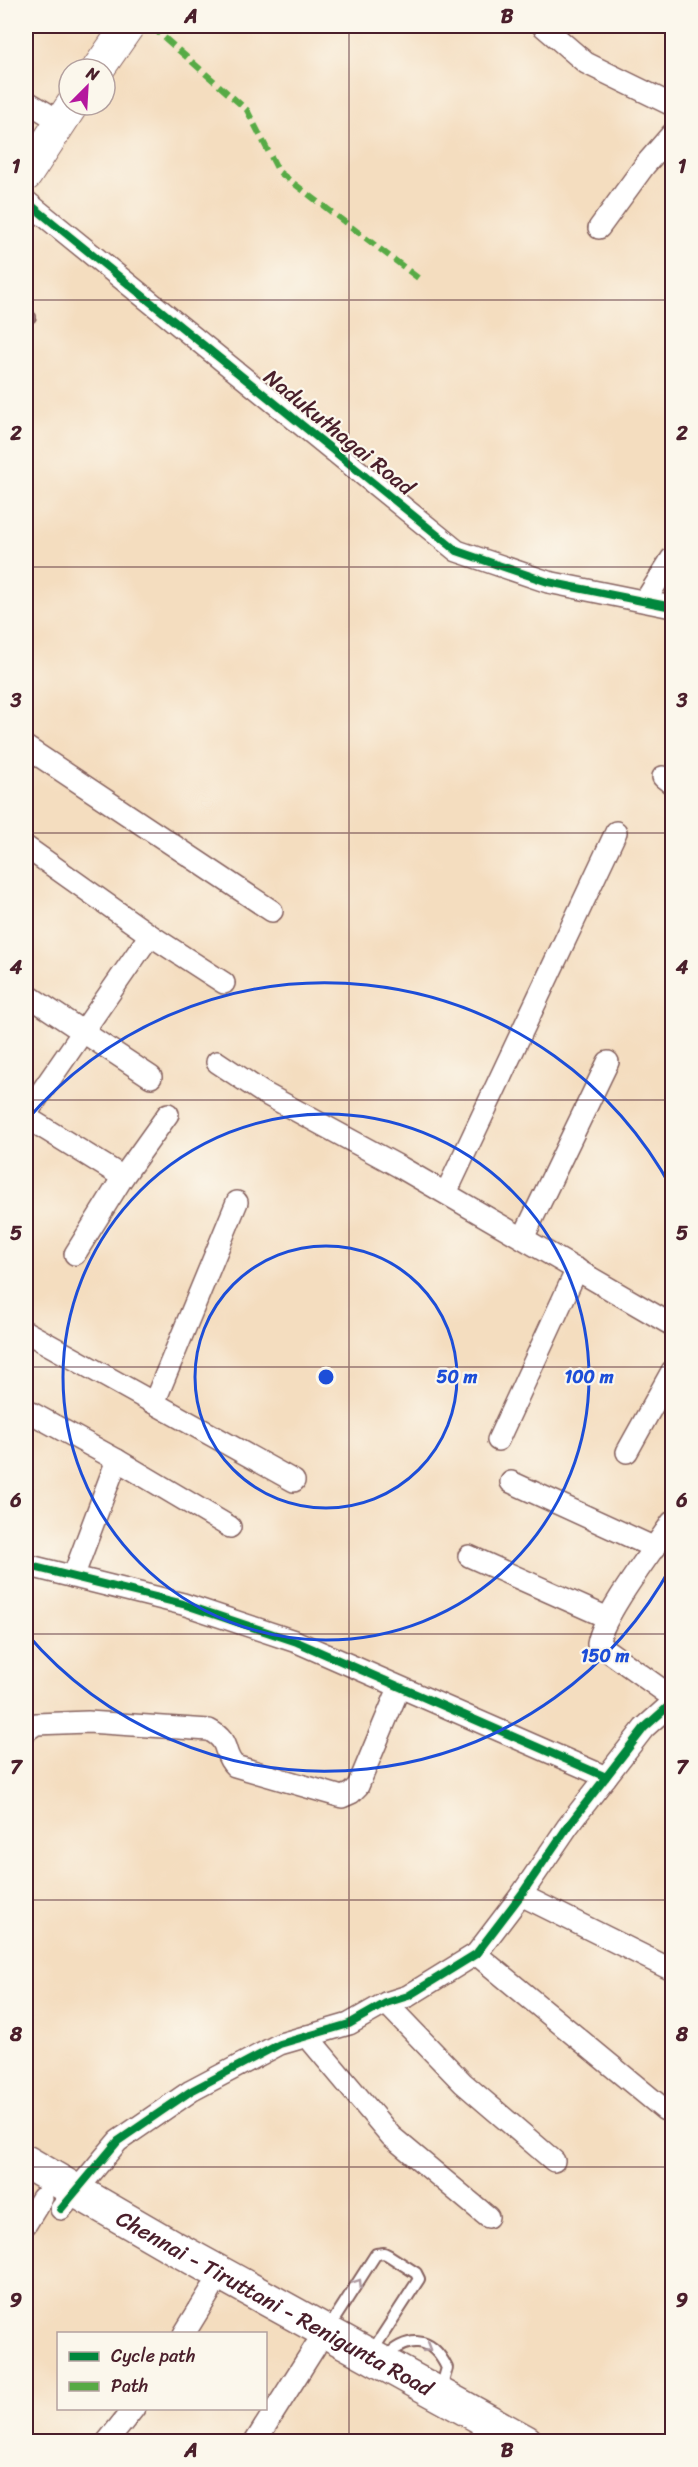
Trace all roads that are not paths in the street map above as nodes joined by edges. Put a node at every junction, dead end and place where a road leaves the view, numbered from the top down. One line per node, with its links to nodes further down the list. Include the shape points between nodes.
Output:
1 (128, 26): 3 (main road)
2 (543, 26): 5 (street, via 586,63)
3 (106, 57)
4 (26, 101): 6 (street)
5 (672, 105)
6 (57, 110)
7 (64, 117): 9 (main road)
8 (672, 134): 11 (street)
9 (26, 175)
10 (26, 201): 13 (street, Nadukuthagai Road, via 458,551 548,582)
11 (599, 228)
12 (672, 558): 13 (street)
13 (645, 601): 14 (street, Nadukuthagai Road)
14 (672, 607)
15 (26, 747): 18 (street)
16 (616, 832): 29 (street)
17 (26, 847): 19 (street)
18 (272, 911)
19 (150, 935): 20 (street); 22 (street)
20 (224, 983)
21 (26, 994): 22 (street)
22 (81, 1032): 25 (street); 27 (street)
23 (217, 1062): 29 (street, via 262,1092)
24 (608, 1062): 31 (street)
25 (152, 1077)
26 (168, 1114): 28 (street)
27 (26, 1115): 28 (street)
28 (123, 1178): 32 (street)
29 (446, 1193): 31 (street)
30 (237, 1202): 37 (street)
31 (523, 1238): 33 (street)
32 (75, 1254)
33 (577, 1269): 34 (street); 39 (street)
34 (672, 1325)
35 (26, 1332): 37 (street)
36 (672, 1371): 40 (street)
37 (154, 1403): 42 (street)
38 (26, 1410): 41 (street)
39 (498, 1440)
40 (627, 1452)
41 (117, 1460): 45 (street); 49 (street)
42 (294, 1481)
43 (511, 1482): 46 (street)
44 (672, 1522): 46 (street)
45 (230, 1527)
46 (655, 1548): 50 (street)
47 (470, 1556): 50 (street)
48 (26, 1565): 49 (street)
49 (74, 1577): 51 (street, via 183,1604 297,1642)
50 (608, 1618): 52 (street, via 598,1644)
51 (399, 1688): 54 (street, via 358,1786 342,1797 235,1766 229,1760 225,1743 209,1730 88,1722 36,1724); 55 (street)
52 (672, 1697)
53 (672, 1703): 55 (street, via 644,1728)
54 (26, 1731)
55 (606, 1777): 56 (street)
56 (521, 1895): 57 (street); 58 (street)
57 (476, 1954): 59 (street, via 408,1996); 61 (street)
58 (672, 1970)
59 (386, 2003): 60 (street, via 349,2024); 62 (street, via 463,2083)
60 (308, 2036): 64 (street, via 280,2044 191,2091 118,2141); 65 (street, via 391,2136)
61 (664, 2110)
62 (554, 2161)
63 (26, 2163): 64 (highway, Chennai - Tiruttani - Renigunta Road)
64 (46, 2202): 66 (highway, Chennai - Tiruttani - Renigunta Road); 68 (highway, Chennai - Tiruttani - Renigunta Road)
65 (488, 2217)
66 (212, 2290): 67 (street); 68 (highway, Chennai - Tiruttani - Renigunta Road)
67 (185, 2332)
68 (321, 2339): 69 (highway, Chennai - Tiruttani - Renigunta Road); 69 (lane, one-way to 69, via 376,2254 388,2254 417,2273 419,2279); 72 (street); 73 (highway, Chennai - Tiruttani - Renigunta Road)
69 (375, 2359): 74 (highway, Chennai - Tiruttani - Renigunta Road, one-way to 74)
70 (133, 2410): 71 (street)
71 (107, 2442)
72 (255, 2442)
73 (485, 2442)
74 (526, 2442)

